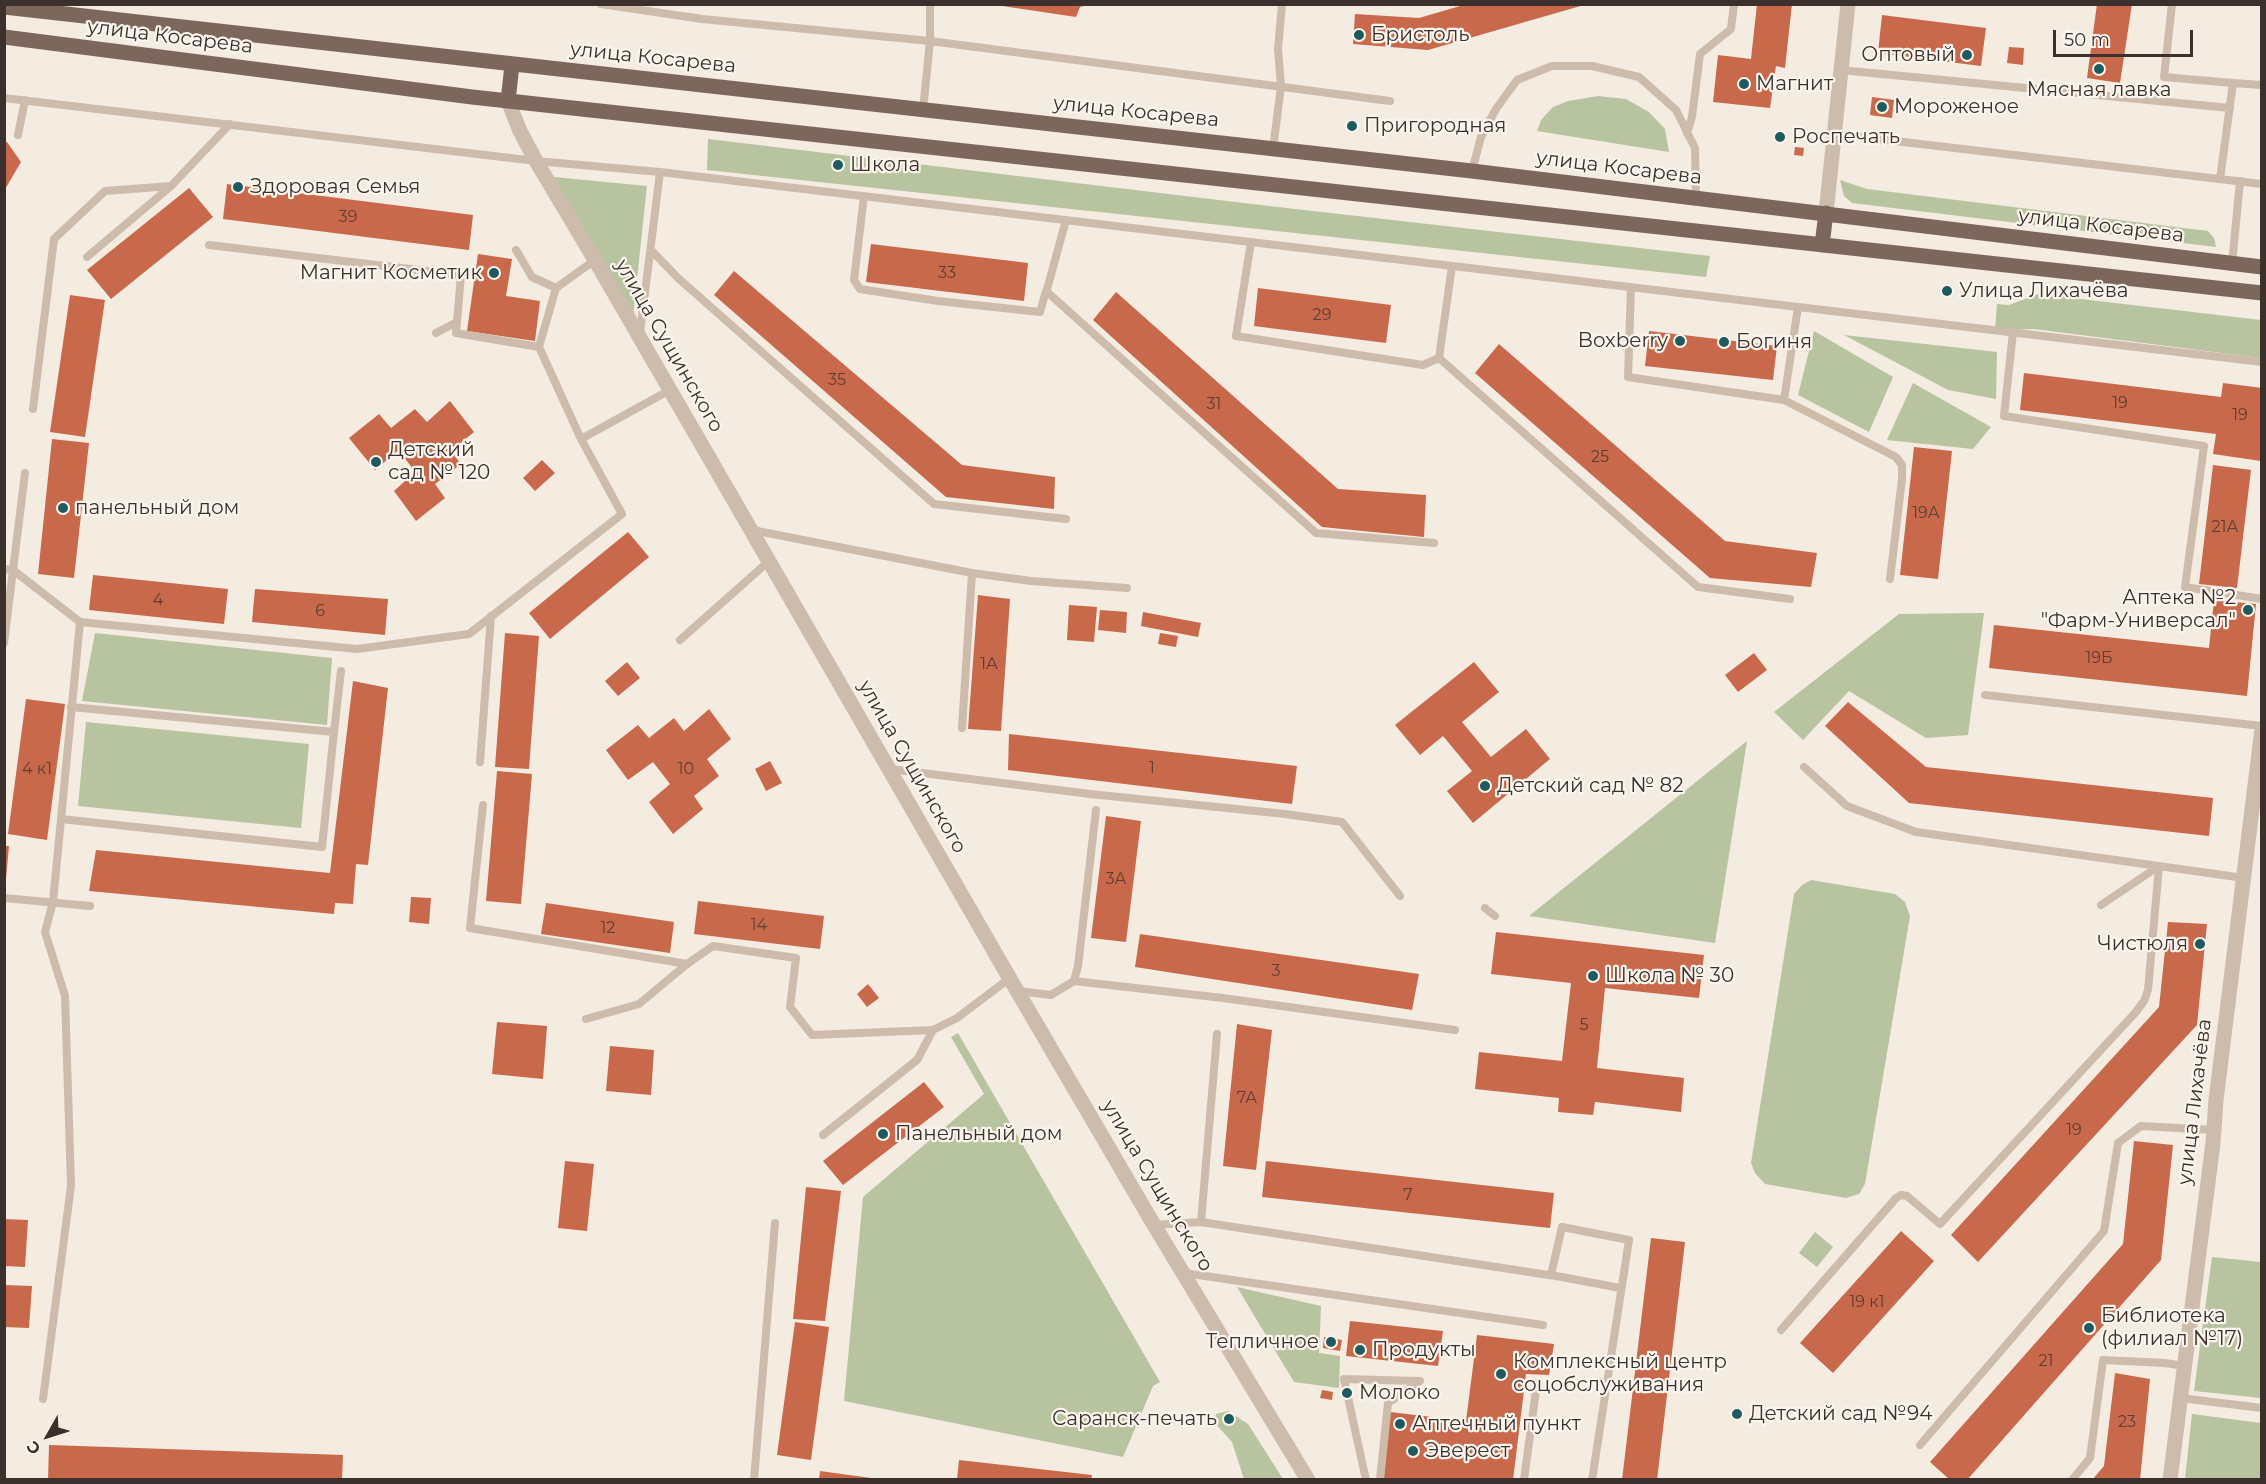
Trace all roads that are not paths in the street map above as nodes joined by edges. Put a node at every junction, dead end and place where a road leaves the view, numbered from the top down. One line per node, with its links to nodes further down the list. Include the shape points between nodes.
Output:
1 (930, 4): 9 (lane)
2 (1282, 4): 14 (lane, via 1278,49)
3 (1734, 4): 22 (lane, via 1731,29 1700,54)
4 (1848, 4): 11 (street)
5 (2172, 4): 12 (lane, via 2164,77)
6 (603, 5): 9 (lane, via 702,19)
7 (4, 8): 10 (main road, улица Косарева)
8 (4, 37): 17 (main road, улица Косарева)
9 (930, 41): 14 (lane); 20 (lane)
10 (512, 65): 17 (main road, улица Сущинского); 20 (main road, улица Косарева)
11 (1841, 70): 19 (lane); 23 (street)
12 (2233, 83): 13 (lane); 19 (lane)
13 (2262, 85)
14 (1281, 86): 18 (lane); 25 (lane)
15 (4, 98): 16 (lane)
16 (25, 100): 21 (lane); 24 (lane)
17 (508, 101): 26 (street, улица Сущинского); 39 (main road, улица Косарева)
18 (1390, 101)
19 (2230, 108): 29 (lane)
20 (923, 110): 25 (main road, улица Косарева)
21 (230, 124): 26 (lane); 32 (lane)
22 (1687, 133): 27 (lane, via 1676,110 1640,77 1592,66 1551,66 1517,80 1481,137); 34 (lane, via 1695,148)
23 (1835, 134): 29 (lane); 35 (street)
24 (18, 135)
25 (1273, 148): 27 (main road, улица Косарева)
26 (536, 161): 28 (lane); 43 (street, улица Сущинского)
27 (1472, 171): 34 (main road, улица Косарева)
28 (660, 172): 33 (lane); 41 (lane)
29 (2220, 179): 30 (lane)
30 (2240, 181): 31 (lane); 44 (lane)
31 (2262, 184)
32 (171, 186): 42 (lane); 61 (lane, via 105,191 54,239)
33 (864, 196): 36 (lane); 49 (lane, via 854,280 860,289 938,302 1040,312)
34 (1696, 199): 35 (main road, улица Косарева)
35 (1826, 213): 39 (main road); 44 (main road, улица Косарева)
36 (1066, 220): 37 (lane); 49 (lane)
37 (1251, 242): 45 (lane); 57 (lane, via 1236,336 1423,365)
38 (209, 245): 52 (lane, via 461,275)
39 (1822, 245): 50 (main road, улица Косарева)
40 (516, 250): 48 (lane, via 532,277)
41 (651, 250): 55 (lane); 64 (lane, via 934,504)
42 (87, 256)
43 (595, 260): 48 (lane); 55 (street, улица Сущинского)
44 (2232, 264): 46 (main road, улица Косарева)
45 (1452, 266): 47 (lane); 57 (lane)
46 (2262, 267)
47 (1631, 287): 51 (lane); 60 (lane, via 1628,377)
48 (556, 288): 56 (lane)
49 (1046, 291): 66 (lane, via 1316,533)
50 (2262, 293)
51 (1797, 307): 53 (lane); 60 (lane)
52 (457, 322): 54 (lane); 56 (lane, via 456,333)
53 (2013, 332): 58 (lane); 73 (lane, via 2004,416 2204,446 2186,587)
54 (436, 333)
55 (639, 337): 59 (street, улица Сущинского)
56 (539, 347): 62 (lane)
57 (1439, 357): 72 (lane, via 1698,587)
58 (2262, 362)
59 (670, 390): 62 (lane); 65 (street, улица Сущинского)
60 (1784, 400): 70 (lane, via 1896,457 1902,465)
61 (33, 409)
62 (581, 439): 74 (lane, via 622,514)
63 (25, 473): 68 (lane)
64 (1066, 519)
65 (751, 530): 67 (street, улица Сущинского); 69 (lane)
66 (1434, 543)
67 (769, 561): 76 (lane); 86 (street, улица Сущинского)
68 (9, 569): 75 (lane); 77 (lane)
69 (972, 573): 71 (lane); 81 (lane)
70 (1890, 579)
71 (1127, 588)
72 (1790, 598)
73 (2262, 599)
74 (491, 616): 75 (lane, via 469,634 357,649); 84 (lane)
75 (80, 622): 80 (lane)
76 (680, 640)
77 (4, 643)
78 (341, 671): 83 (lane)
79 (1985, 694): 82 (lane)
80 (71, 707): 83 (lane); 89 (lane)
81 (962, 728)
82 (2262, 728): 91 (street, улица Лихачёва)
83 (334, 732): 89 (lane, via 322,847)
84 (480, 762)
85 (1804, 767): 90 (lane, via 1847,806 1916,832)
86 (889, 769): 92 (lane, via 1342,822); 101 (street, улица Сущинского)
87 (483, 805): 99 (lane, via 470,928)
88 (1095, 810): 100 (lane)
89 (61, 819): 94 (lane)
90 (2159, 866): 91 (lane); 95 (lane); 115 (lane, via 2148,990 2139,1007 1940,1224 1907,1196 1896,1198)
91 (2244, 878): 106 (street, улица Лихачёва)
92 (1400, 896)
93 (4, 898): 94 (lane)
94 (53, 902): 96 (lane); 119 (lane, via 45,932 65,996 71,1186)
95 (2101, 905)
96 (90, 906)
97 (1485, 908): 98 (lane)
98 (1495, 916)
99 (687, 964): 102 (lane, via 639,1004); 103 (lane, via 713,946 796,958 790,1007 812,1035)
100 (1074, 981): 101 (lane, via 1051,995); 104 (lane)
101 (1014, 985): 103 (lane); 110 (street, улица Сущинского)
102 (586, 1019)
103 (933, 1030): 107 (lane, via 917,1060)
104 (1455, 1030)
105 (1216, 1034): 109 (lane)
106 (2214, 1130): 116 (street, улица Лихачёва); 121 (lane, via 2141,1126 2118,1143 2104,1230)
107 (823, 1135)
108 (775, 1222): 122 (lane)
109 (1201, 1222): 110 (lane); 112 (lane)
110 (1154, 1225): 111 (street, улица Сущинского)
111 (1184, 1273): 114 (lane); 123 (street, улица Сущинского)
112 (1551, 1275): 113 (lane); 113 (lane, via 1562,1227 1629,1240)
113 (1620, 1288): 127 (lane)
114 (1544, 1324)
115 (1781, 1330)
116 (2184, 1366): 118 (street, улица Лихачёва); 128 (lane, via 2103,1360 2090,1458)
117 (1537, 1383): 126 (lane)
118 (2180, 1398): 120 (lane); 129 (street, улица Лихачёва)
119 (43, 1399)
120 (2262, 1408)
121 (1920, 1445)
122 (754, 1479)
123 (1308, 1479)
124 (1366, 1479): 125 (lane, via 1344,1379 1420,1381 1388,1403)
125 (1380, 1479)
126 (1524, 1479)
127 (1592, 1479)
128 (2072, 1479)
129 (2170, 1479)

